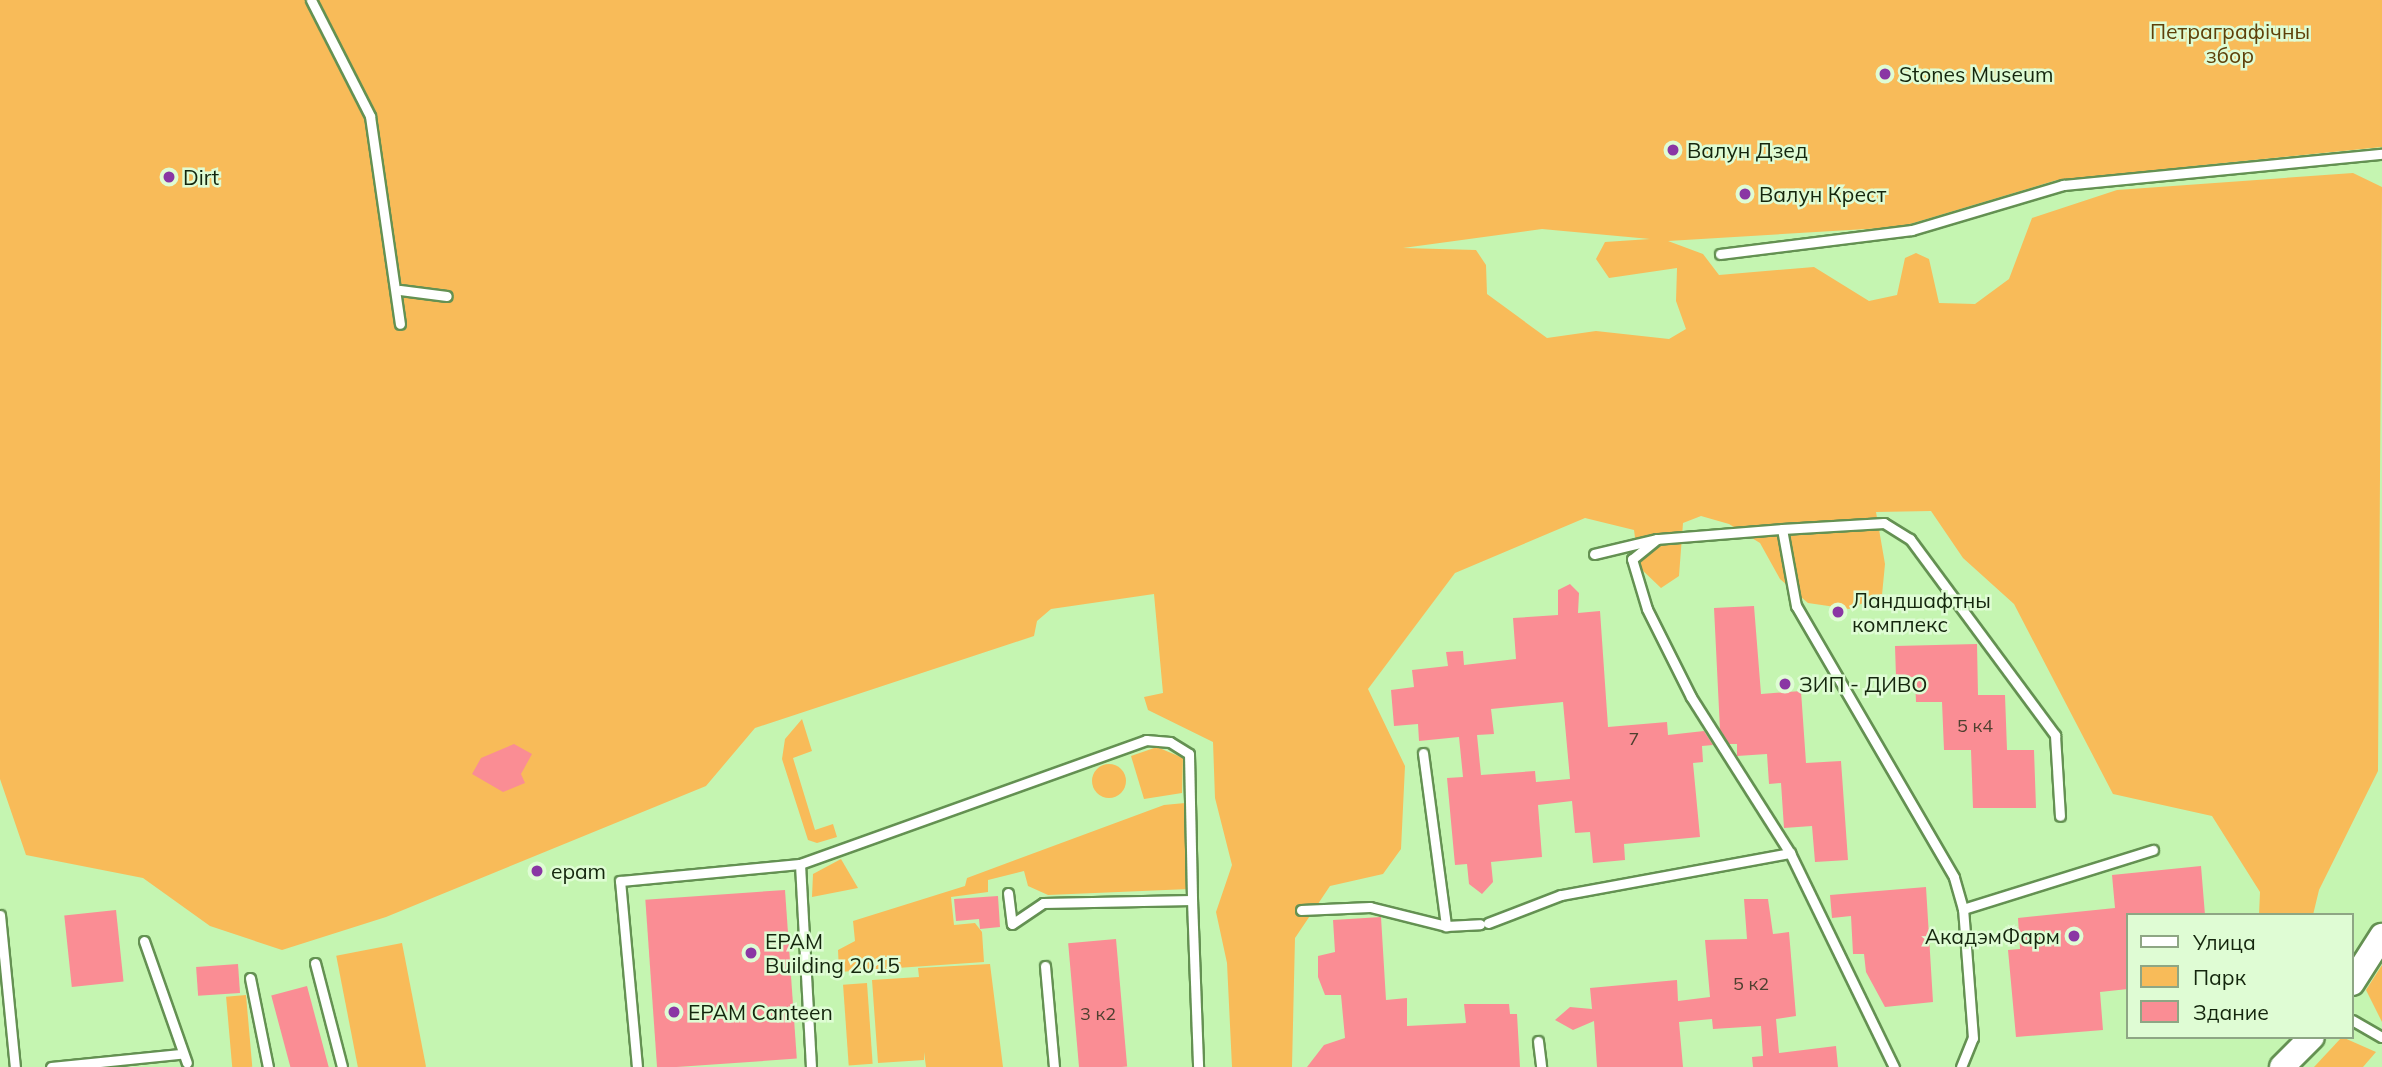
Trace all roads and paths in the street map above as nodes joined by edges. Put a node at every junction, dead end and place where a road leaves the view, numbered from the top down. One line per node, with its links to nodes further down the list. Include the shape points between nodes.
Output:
1 (311, 0): 4 (lane, via 370,116)
2 (2382, 154): 3 (lane, via 2063,185 1912,230)
3 (1720, 254)
4 (400, 290): 5 (lane); 6 (lane)
5 (447, 296)
6 (400, 324)
7 (1782, 530): 8 (lane); 11 (lane, via 1884,523 1910,539 2055,734); 17 (lane, via 1796,606 1954,877)
8 (1657, 539): 9 (lane); 13 (lane, via 1632,559 1647,610 1691,697)
9 (1594, 554)
10 (1423, 753): 20 (lane)
11 (2060, 816)
12 (2153, 850): 17 (lane)
13 (1790, 853): 20 (lane, via 1561,895 1484,924); 44 (lane)
14 (800, 864): 16 (lane, via 1146,740 1170,742 1189,754); 39 (lane, via 620,881); 40 (lane)
15 (1008, 893): 16 (lane, via 1012,924 1042,904)
16 (1192, 900): 42 (lane)
17 (1963, 908): 45 (lane, via 1973,1038)
18 (1301, 910): 20 (lane, via 1370,907)
19 (0, 915): 25 (lane)
20 (1446, 926)
21 (2382, 936): 27 (main road)
22 (144, 941): 32 (lane)
23 (315, 963): 38 (lane)
24 (1045, 966): 41 (lane)
25 (3, 969): 34 (lane)
26 (250, 978): 37 (lane)
27 (2354, 981)
28 (2354, 1021): 29 (lane)
29 (2382, 1037)
30 (2310, 1039): 46 (main road)
31 (1538, 1041): 43 (lane)
32 (180, 1054): 33 (lane); 35 (lane)
33 (188, 1065): 36 (lane)
34 (15, 1067)
35 (51, 1067)
36 (174, 1067)
37 (268, 1067)
38 (342, 1067)
39 (637, 1067)
40 (811, 1067)
41 (1055, 1067)
42 (1198, 1067)
43 (1541, 1067)
44 (1894, 1067)
45 (1961, 1067)
46 (2282, 1067)

